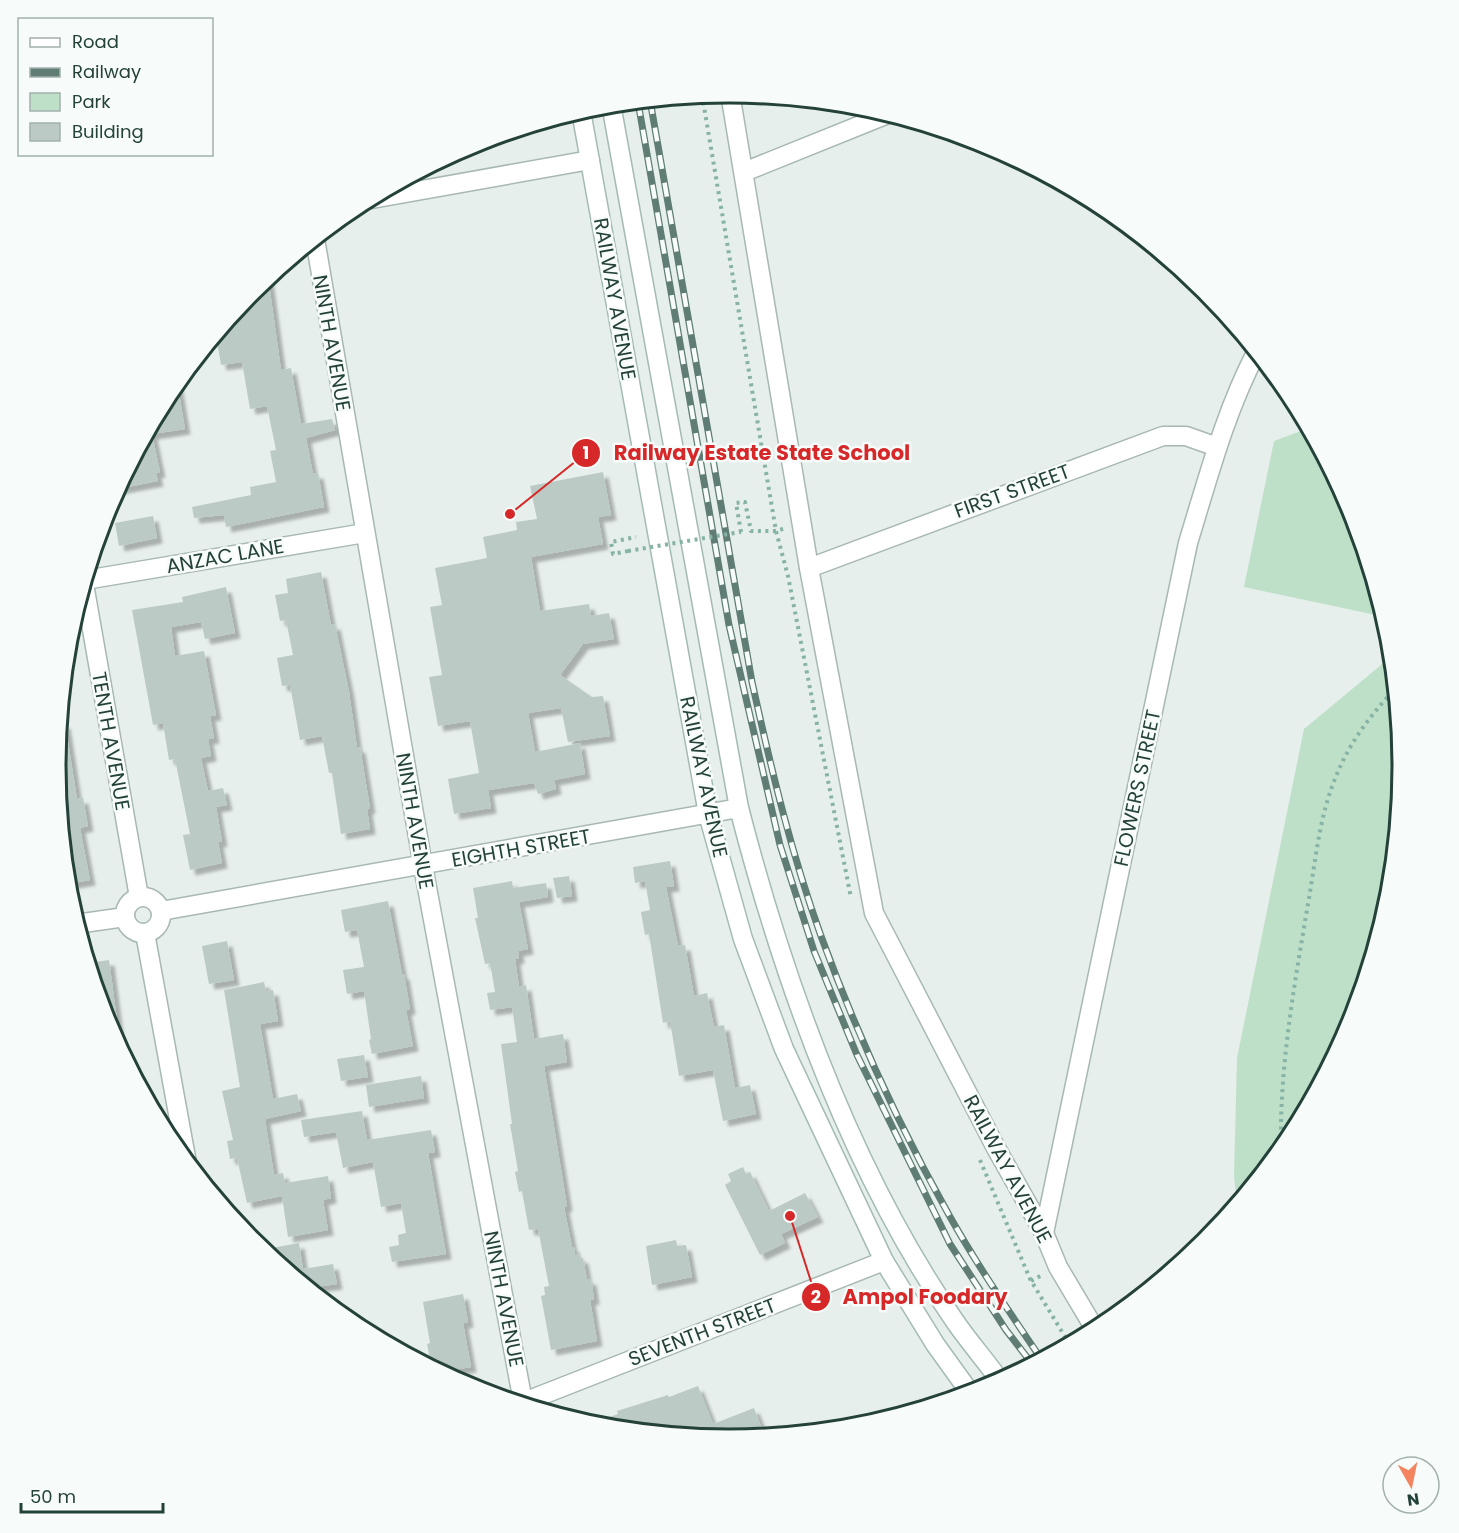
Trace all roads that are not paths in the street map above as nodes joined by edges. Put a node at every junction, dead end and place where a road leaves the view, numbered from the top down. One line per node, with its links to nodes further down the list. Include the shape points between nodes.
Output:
1 (732, 103): 6 (street, RAILWAY AVENUE)
2 (613, 114): 15 (street, RAILWAY AVENUE)
3 (583, 120): 5 (street, RAILWAY AVENUE)
4 (874, 120): 6 (street)
5 (590, 160): 7 (street); 16 (street, RAILWAY AVENUE)
6 (744, 172): 12 (street, RAILWAY AVENUE)
7 (393, 195)
8 (317, 248): 11 (street, NINTH AVENUE)
9 (1253, 359): 10 (street, FLOWERS STREET)
10 (1217, 447): 12 (street, FIRST STREET, via 1186,436 1163,436); 24 (street, FLOWERS STREET, via 1188,543)
11 (365, 533): 13 (street, ANZAC LANE); 17 (street, NINTH AVENUE)
12 (809, 568): 24 (street, RAILWAY AVENUE, via 874,913)
13 (93, 581)
14 (88, 599): 18 (street, TENTH AVENUE)
15 (739, 808): 16 (street, EIGHTH STREET); 27 (street, RAILWAY AVENUE, via 758,883 809,1033 861,1155 921,1266 955,1321)
16 (708, 814): 17 (street, EIGHTH STREET); 25 (street, RAILWAY AVENUE, via 743,939 784,1049)
17 (423, 866): 19 (street, EIGHTH STREET); 29 (street, NINTH AVENUE)
18 (139, 897): 19 (street, via 155,901); 20 (street, via 126,906)
19 (161, 911): 22 (street, via 156,928)
20 (124, 917): 21 (street); 22 (street, via 131,929)
21 (85, 923)
22 (145, 933): 23 (street)
23 (183, 1142)
24 (1044, 1233): 26 (street, RAILWAY AVENUE, via 1058,1267)
25 (884, 1261): 28 (street, RAILWAY AVENUE); 30 (street, SEVENTH STREET)
26 (1091, 1322)
27 (995, 1374)
28 (965, 1386)
29 (520, 1396)
30 (531, 1399)

